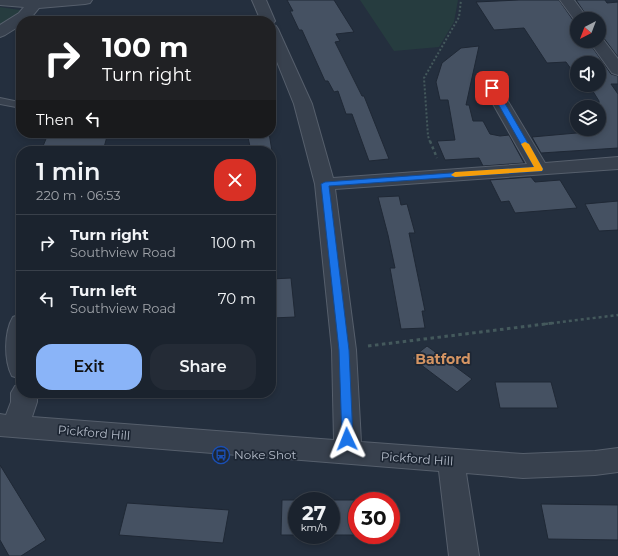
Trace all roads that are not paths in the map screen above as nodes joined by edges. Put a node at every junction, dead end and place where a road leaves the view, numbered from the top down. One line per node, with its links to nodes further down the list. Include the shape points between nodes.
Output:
1 (85, 0): 5 (street)
2 (259, 0): 8 (street)
3 (567, 0): 6 (street)
4 (0, 1): 5 (street)
5 (35, 4): 7 (street)
6 (576, 12)
7 (24, 16)
8 (266, 16)
9 (16, 21): 10 (street)
10 (0, 32)
11 (276, 41): 19 (street, via 303,104)
12 (602, 48): 13 (street)
13 (618, 70)
14 (492, 88): 18 (street)
15 (0, 102): 16 (lane)
16 (16, 104)
17 (618, 163): 18 (street)
18 (539, 169): 19 (street)
19 (325, 184): 22 (street, via 344,350)
20 (24, 398): 21 (street, via 24,402)
21 (7, 426): 22 (street, Pickford Hill)
22 (348, 454): 24 (street, Pickford Hill)
23 (618, 460): 24 (street, Pickford Hill, via 523,466)
24 (451, 461): 25 (street)
25 (464, 556)

